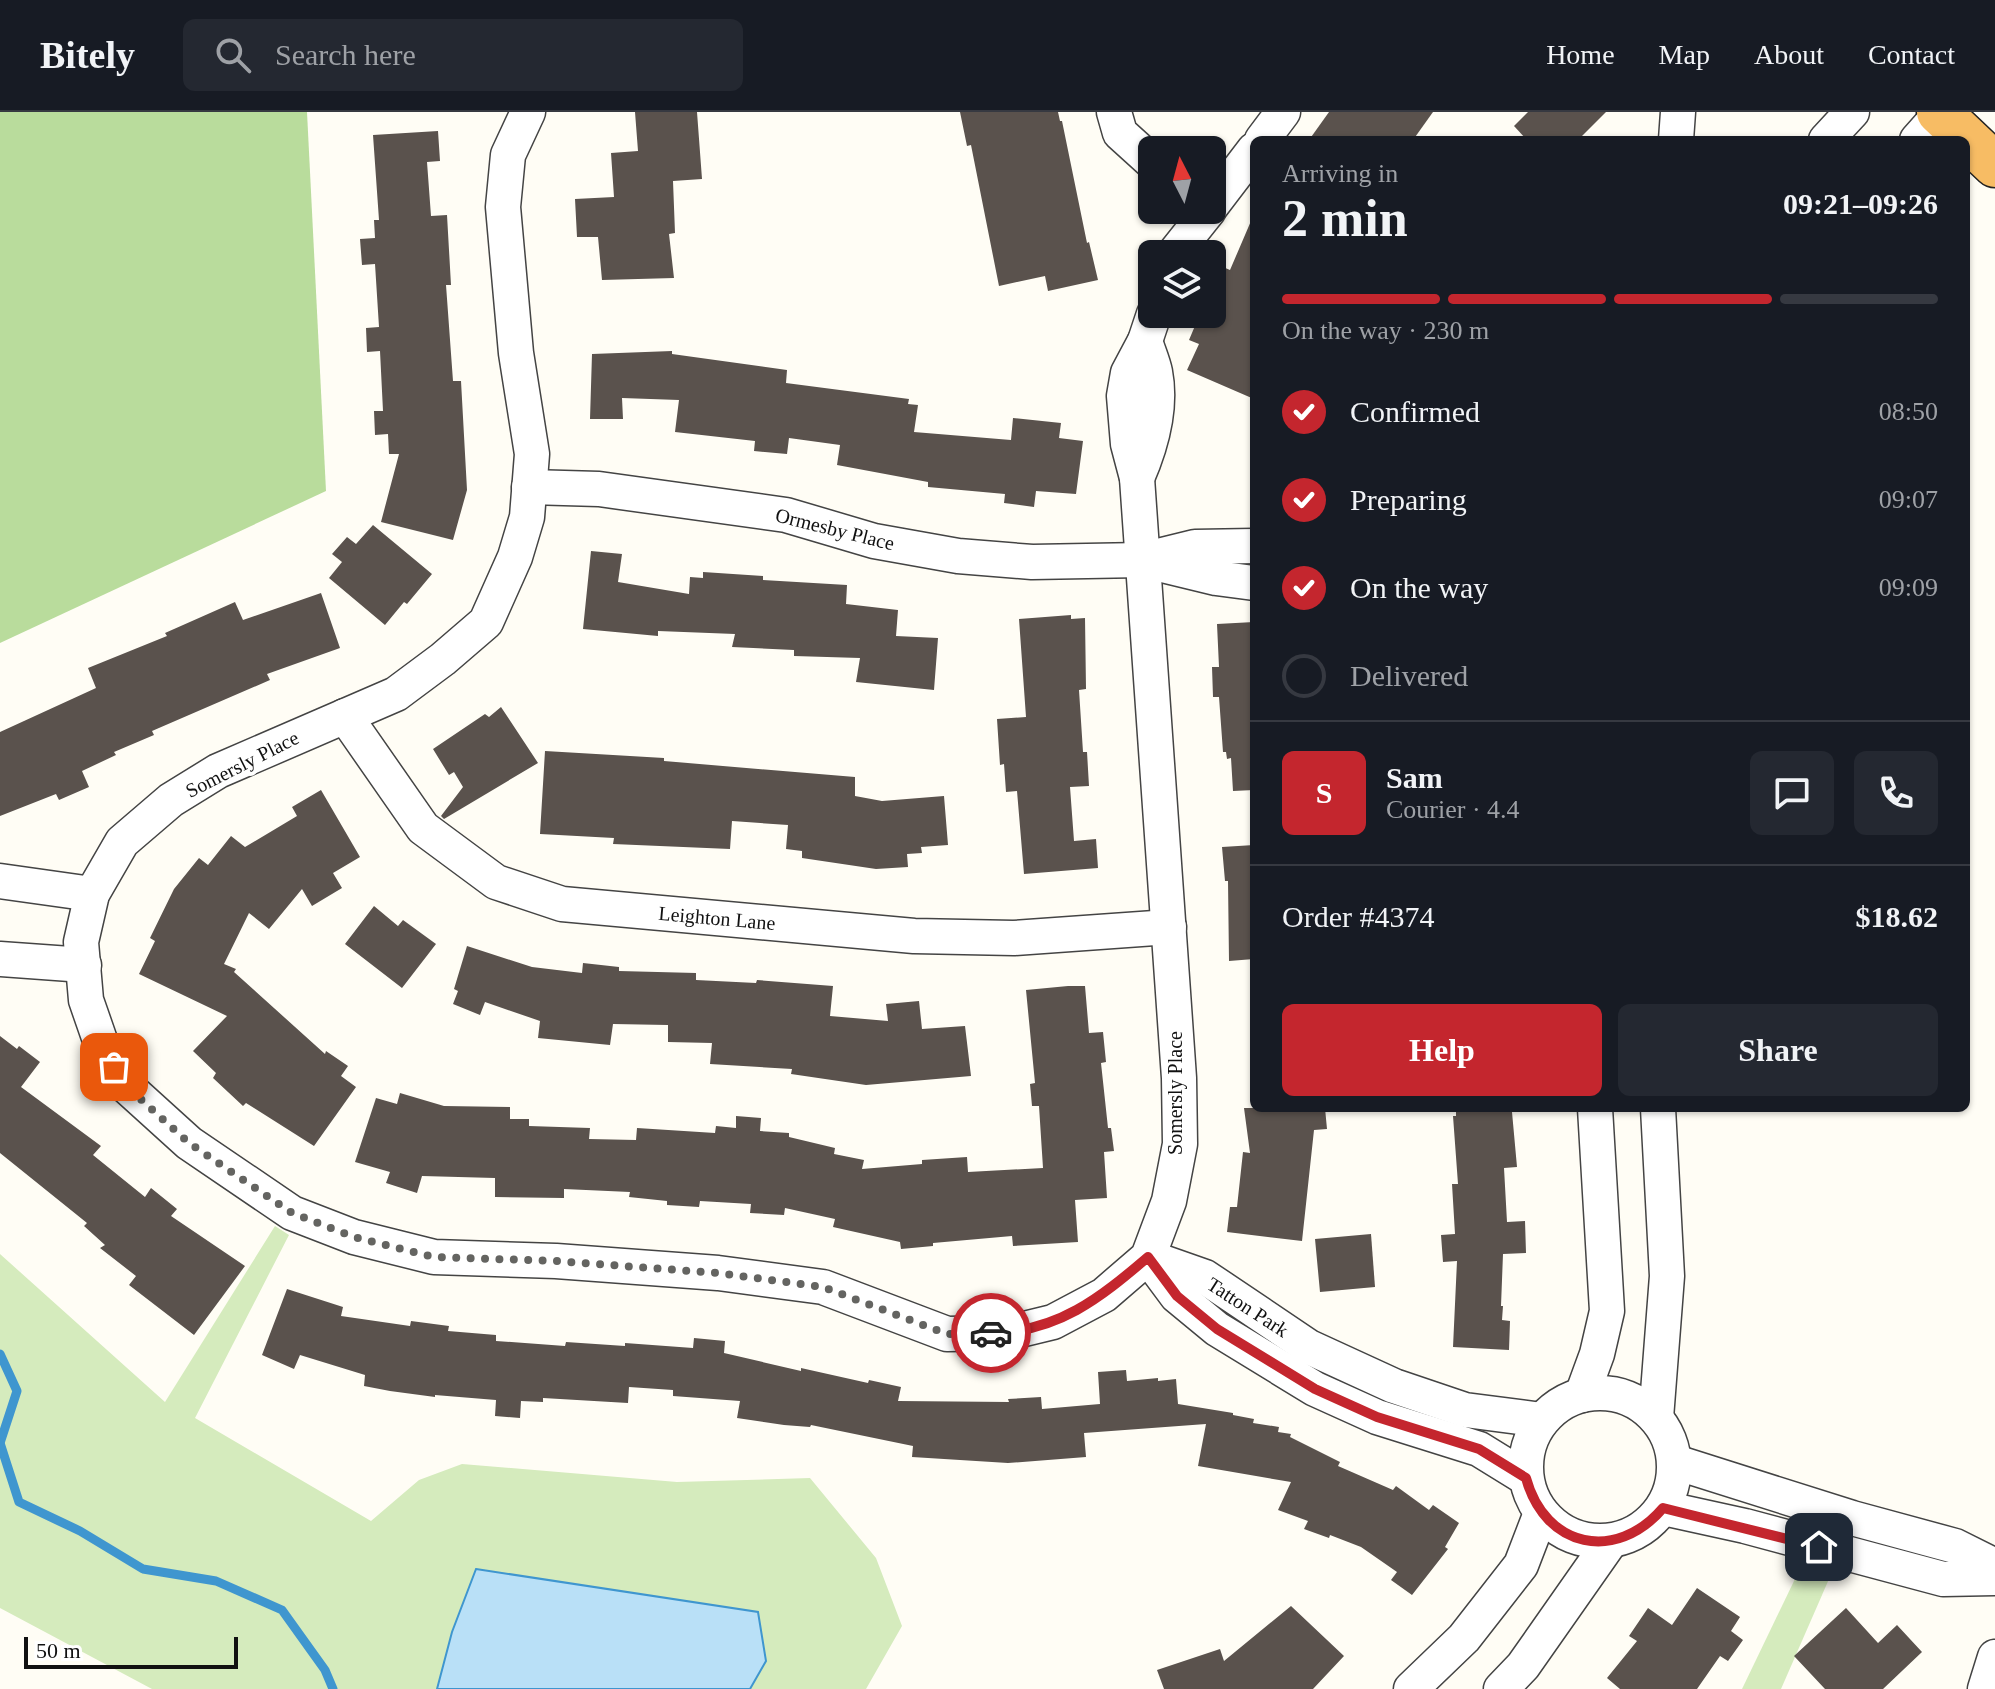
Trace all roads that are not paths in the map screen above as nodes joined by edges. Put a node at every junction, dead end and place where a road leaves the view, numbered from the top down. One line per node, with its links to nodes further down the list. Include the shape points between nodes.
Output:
1 (528, 112): 19 (street, Somersly Place, via 508,155 503,207 516,353 532,454)
2 (1114, 112): 12 (street, via 1120,133)
3 (1283, 112): 7 (street)
4 (1678, 112): 8 (street)
5 (1852, 112): 9 (street)
6 (1935, 119): 10 (highway)
7 (1265, 136)
8 (1676, 136)
9 (1830, 136)
10 (1957, 136)
11 (1970, 146): 14 (highway)
12 (1138, 149)
13 (1250, 155): 15 (street)
14 (1995, 165)
15 (1226, 186)
16 (1197, 224): 17 (street)
17 (1185, 240)
18 (1149, 328): 21 (street, Somersly Place, via 1155,409 1151,445 1137,478)
19 (529, 487): 21 (street, Ormesby Place, via 599,489 786,515 874,541 958,556 1032,562); 23 (street, Somersly Place, via 515,557 486,622 396,694)
20 (1250, 546): 21 (street, Ormesby Place, via 1195,547)
21 (1142, 560): 22 (street, Ormesby Place); 26 (street, Somersly Place)
22 (1250, 582)
23 (345, 716): 25 (street, Somersly Place, via 218,771 171,800 122,842); 26 (street, Leighton Lane, via 423,828 496,882 562,904 914,936 1014,938)
24 (0, 881): 25 (street)
25 (92, 894): 28 (street, Somersly Place, via 81,942)
26 (1169, 927): 31 (street, Somersly Place, via 1180,1144 1169,1201)
27 (0, 959): 28 (street)
28 (84, 965): 31 (street, Somersly Place, via 86,1000 103,1049 125,1085 189,1143 292,1213 354,1237 434,1257 718,1273 823,1287 947,1334 1008,1333 1053,1322 1104,1295)
29 (1595, 1112): 32 (street, via 1607,1311)
30 (1658, 1112): 33 (street, via 1667,1276)
31 (1148, 1257): 34 (street, Tatton Park, via 1205,1277 1309,1347 1394,1386 1465,1410); 36 (street, Tatton Park, via 1177,1296 1217,1329 1315,1389 1377,1417 1479,1449)
32 (1582, 1395): 33 (street, via 1622,1396); 34 (street)
33 (1656, 1418): 35 (street, via 1669,1438)
34 (1542, 1420): 36 (street, via 1526,1457)
35 (1675, 1462): 37 (street, via 1673,1486); 39 (street)
36 (1526, 1478): 38 (street)
37 (1663, 1508): 40 (street, via 1649,1525); 41 (street)
38 (1541, 1513): 40 (street, via 1560,1531 1584,1541); 45 (street, via 1521,1565 1464,1638)
39 (1852, 1518): 41 (street); 42 (street, via 1955,1546)
40 (1610, 1542): 46 (street)
41 (1844, 1553): 43 (street, via 1943,1579)
42 (1995, 1566)
43 (1995, 1578)
44 (1995, 1657): 47 (street)
45 (1411, 1689)
46 (1501, 1689)
47 (1985, 1689)

